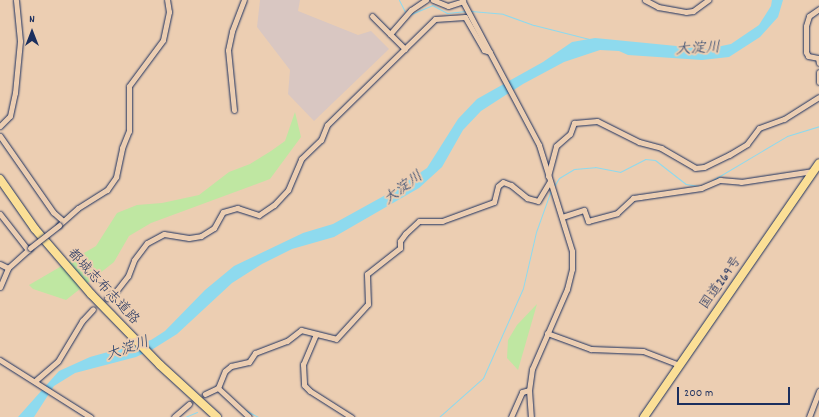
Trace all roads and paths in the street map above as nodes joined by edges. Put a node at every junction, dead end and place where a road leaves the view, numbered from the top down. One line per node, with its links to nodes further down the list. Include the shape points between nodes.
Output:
1 (16, 0): 19 (street, via 20,41 15,94 10,116)
2 (167, 0): 29 (street, via 169,12 163,40 129,86 130,131 122,148 116,177 107,190 78,208)
3 (244, 0): 18 (street, via 228,50)
4 (426, 0): 11 (street, via 411,10)
5 (433, 0): 8 (street, via 448,6)
6 (646, 0): 7 (street, via 658,7 686,12 693,11)
7 (708, 0)
8 (463, 1): 13 (street)
9 (819, 9): 14 (street, via 809,16 806,26 806,52 808,56 818,58)
10 (372, 16): 11 (street)
11 (390, 34): 12 (street)
12 (405, 49): 13 (street, via 436,19 462,16 467,19 484,50); 35 (street, via 328,124 321,140 301,159 288,190 274,205 259,215 237,208 223,212 214,228 201,236 189,238 164,234 146,243 134,260 128,276)
13 (490, 52): 25 (street, via 539,145)
14 (819, 63)
15 (819, 72): 16 (street)
16 (819, 82)
17 (819, 97): 25 (street, via 784,120 759,128 747,144 729,155 704,167 695,168 661,148 639,142 597,121 574,123 570,134 556,146)
18 (234, 110)
19 (0, 126)
20 (0, 136): 29 (street)
21 (819, 163): 22 (highway, 国道269号)
22 (813, 171): 28 (street, via 741,182 720,180 701,188 640,196 633,198 617,213 588,221 584,210); 40 (highway, 国道269号)
23 (0, 173): 30 (highway)
24 (0, 179): 30 (highway, 都城志布志道路)
25 (551, 183): 28 (street); 38 (street, via 538,201 527,198 503,182 498,186 494,202 442,221 423,221 413,225 400,241 400,248 367,274 368,304 340,336 334,340)
26 (0, 187): 30 (highway)
27 (0, 214): 31 (street)
28 (562, 217): 37 (street, via 572,250 572,269 567,289)
29 (61, 223): 31 (street, bridge)
30 (35, 229): 49 (highway, 都城志布志道路, via 63,264 122,327)
31 (29, 249): 33 (street)
32 (0, 264): 33 (street)
33 (8, 268): 34 (street)
34 (0, 287)
35 (107, 298)
36 (93, 309): 41 (street, via 82,321 58,361)
37 (547, 333): 40 (street, via 591,349 643,352); 43 (street, via 532,369)
38 (316, 334): 42 (street, via 302,330 287,341 255,353 249,362 231,366 225,371); 51 (street, via 303,364 304,385)
39 (0, 360): 41 (street)
40 (680, 365): 54 (highway, 国道269号)
41 (37, 382): 47 (street)
42 (218, 388): 45 (street); 50 (street)
43 (529, 390): 52 (street, via 522,392); 53 (street)
44 (819, 391): 55 (street)
45 (205, 394)
46 (189, 404): 48 (street)
47 (90, 417)
48 (174, 417)
49 (217, 417)
50 (249, 417)
51 (351, 417)
52 (511, 417)
53 (531, 417)
54 (644, 417)
55 (809, 417)

